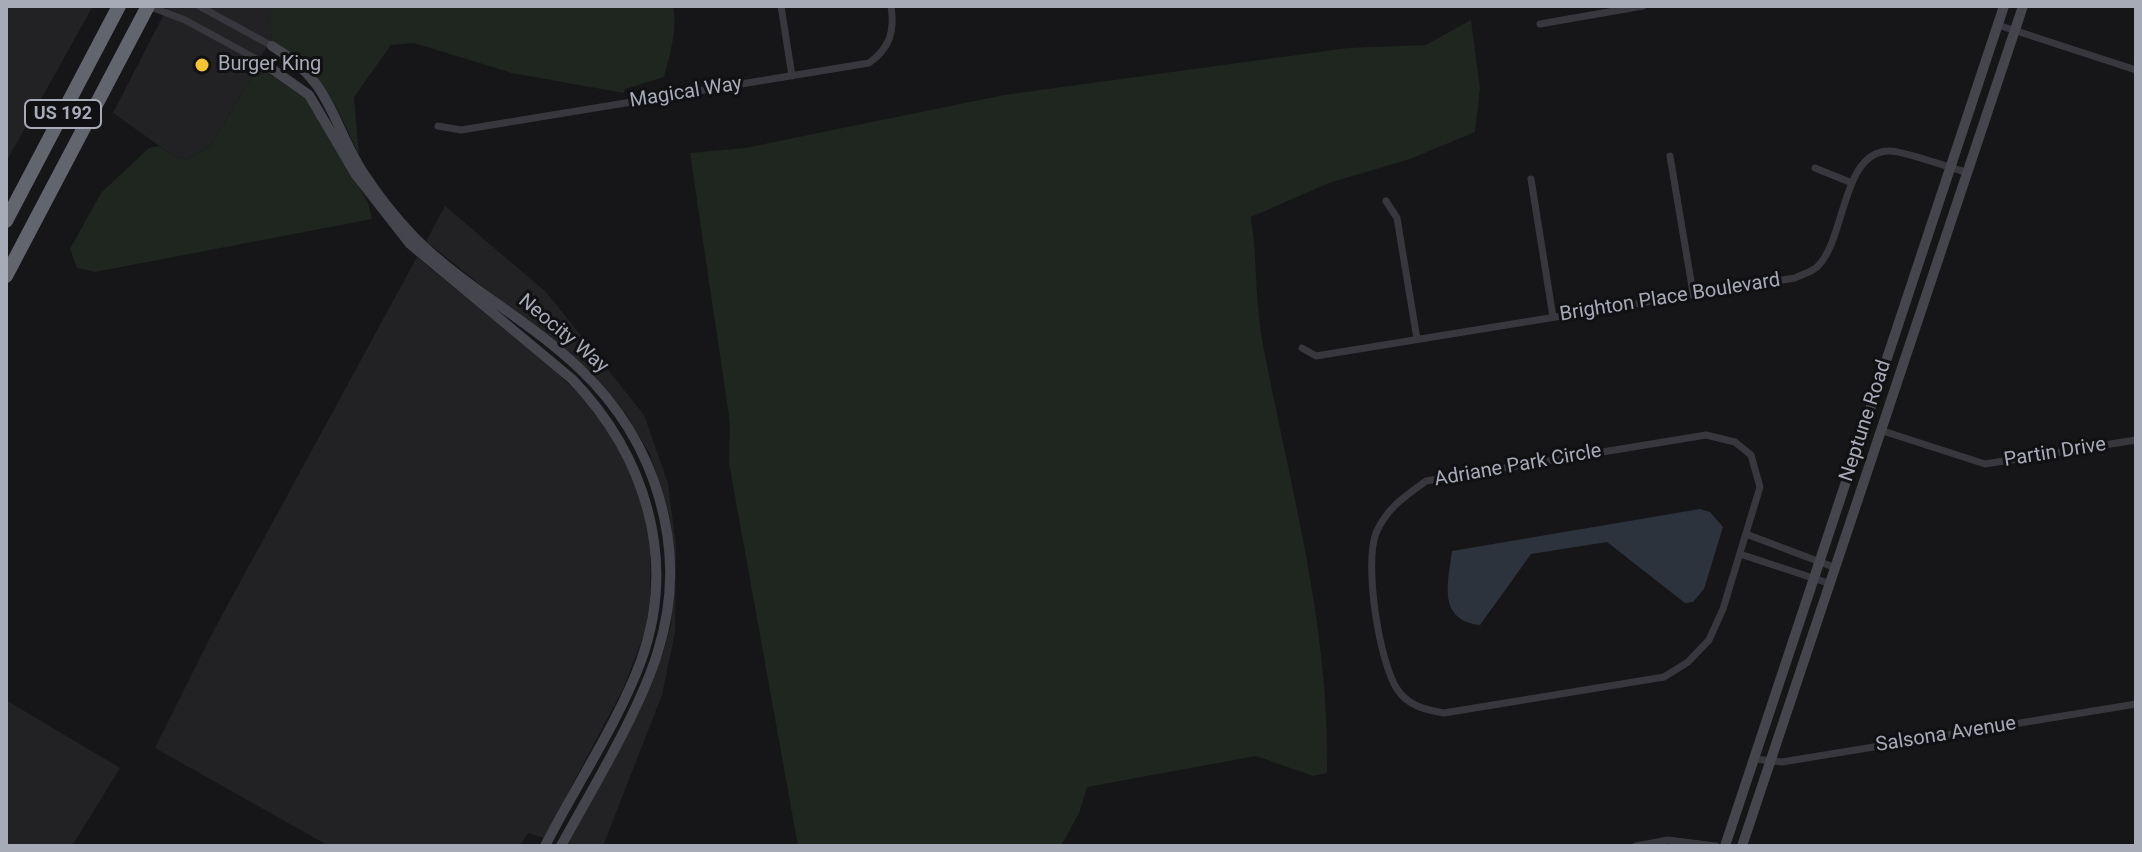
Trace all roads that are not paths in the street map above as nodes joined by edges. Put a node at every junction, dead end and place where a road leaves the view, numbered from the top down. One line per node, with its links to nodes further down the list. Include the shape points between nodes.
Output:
1 (119, 6): 24 (highway, US 192)
2 (148, 6): 13 (street); 25 (highway, US 192)
3 (199, 6): 12 (street)
4 (781, 6): 15 (street)
5 (891, 6): 15 (street, Magical Way, via 891,37 883,53 869,63)
6 (1643, 6): 9 (street)
7 (2004, 6): 10 (street, Neptune Road)
8 (2023, 6): 11 (street, Neptune Road)
9 (1540, 24)
10 (1998, 25): 11 (street); 19 (street, Neptune Road)
11 (2014, 31): 14 (street); 20 (street, Neptune Road)
12 (272, 46): 39 (street, Neocity Way, via 317,82 361,170 414,237 578,366 619,414 645,456 665,518 670,575)
13 (262, 62): 38 (street, Neocity Way, via 309,95 362,185 410,244 572,379 617,432 652,521 657,577)
14 (2136, 70)
15 (792, 76): 16 (street, Magical Way, via 461,130)
16 (438, 126)
17 (1670, 156): 26 (street)
18 (1815, 168): 22 (street)
19 (1951, 169): 20 (street, Brighton Place Boulevard); 22 (street, Brighton Place Boulevard, via 1889,151 1867,159); 34 (street, Neptune Road)
20 (1966, 172): 30 (street, Neptune Road)
21 (1531, 179): 27 (street)
22 (1852, 183): 26 (street, Brighton Place Boulevard, via 1830,250 1816,268 1795,278)
23 (1386, 201): 28 (street, via 1397,218)
24 (6, 221)
25 (6, 276)
26 (1693, 293): 27 (street, Brighton Place Boulevard)
27 (1553, 317): 28 (street, Brighton Place Boulevard)
28 (1417, 339): 29 (street, Brighton Place Boulevard, via 1316,356)
29 (1302, 348)
30 (1883, 431): 31 (street, Partin Drive, via 1985,464); 35 (street, Neptune Road)
31 (2136, 440)
32 (1746, 534): 33 (street, Adriane Park Circle); 33 (street, Adriane Park Circle, via 1760,487 1751,455 1735,442 1706,435 1426,481 1395,503 1375,536 1372,584 1385,662 1397,690 1418,708 1444,713 1664,677 1709,640); 34 (street)
33 (1740, 554): 36 (street)
34 (1821, 561): 35 (street); 36 (street, Neptune Road)
35 (1836, 568): 37 (street, Neptune Road)
36 (1815, 578): 37 (street); 41 (street, Neptune Road)
37 (1831, 584): 42 (street, Neptune Road)
38 (652, 621): 39 (street); 43 (street, Neocity Way, via 628,691)
39 (664, 627): 44 (street, Neocity Way, via 648,677)
40 (2136, 704): 42 (street, Salsona Avenue)
41 (1755, 759): 42 (street, Salsona Avenue); 49 (street, Neptune Road)
42 (1771, 761): 50 (street, Neptune Road)
43 (569, 800): 44 (street); 45 (street, Neocity Way)
44 (582, 806): 46 (street, Neocity Way)
45 (545, 846)
46 (561, 846)
47 (1636, 846): 48 (street, via 1668,840)
48 (1716, 846)
49 (1725, 846)
50 (1742, 846)

